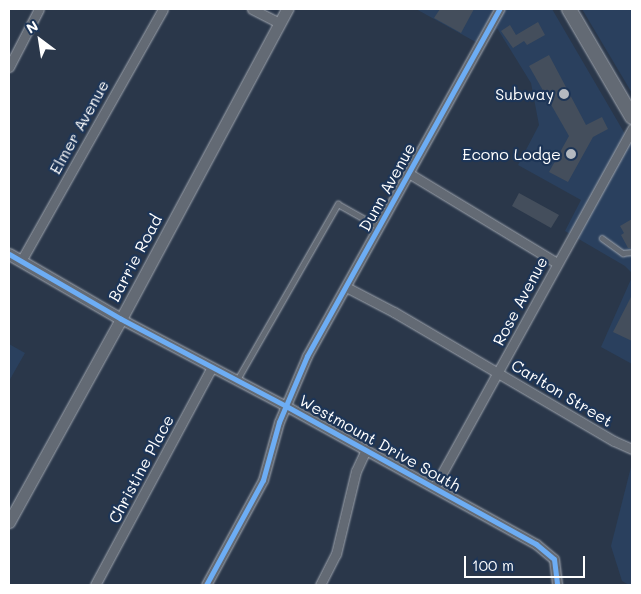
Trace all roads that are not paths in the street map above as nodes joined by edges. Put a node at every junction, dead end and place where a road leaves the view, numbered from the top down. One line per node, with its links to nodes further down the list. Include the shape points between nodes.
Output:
1 (39, 9): 8 (street)
2 (163, 9): 16 (street, Elmer Avenue)
3 (252, 9): 7 (street)
4 (287, 9): 7 (street, Barrie Road)
5 (500, 9): 11 (street, Dunn Avenue)
6 (569, 9): 9 (main road)
7 (280, 23): 19 (street, Barrie Road)
8 (9, 66)
9 (632, 117)
10 (632, 129): 17 (street, Rose Avenue)
11 (410, 174): 12 (street, Dunn Avenue); 17 (street)
12 (379, 228): 18 (street, Dunn Avenue); 22 (lane, via 338,204)
13 (602, 238): 14 (lane, via 623,253)
14 (632, 252)
15 (9, 254): 16 (street, Westmount Drive South)
16 (21, 261): 19 (street, Westmount Drive South)
17 (557, 262): 21 (street, Rose Avenue)
18 (346, 288): 21 (street, Carlton Street); 23 (street, Dunn Avenue, via 307,356)
19 (121, 320): 20 (street, Westmount Drive South); 27 (street, Barrie Road)
20 (212, 367): 22 (street, Westmount Drive South); 28 (street, Christine Place)
21 (499, 373): 24 (street, Carlton Street); 26 (street, Rose Avenue)
22 (237, 380): 23 (street, Westmount Drive South)
23 (286, 406): 25 (street, Westmount Drive South); 29 (street, Dunn Avenue, via 263,480)
24 (632, 449)
25 (366, 450): 26 (street, Westmount Drive South); 30 (street, via 356,471 336,554)
26 (435, 486): 31 (street, Westmount Drive South, via 549,553 555,563)
27 (9, 522)
28 (95, 585)
29 (206, 585)
30 (320, 585)
31 (557, 585)

